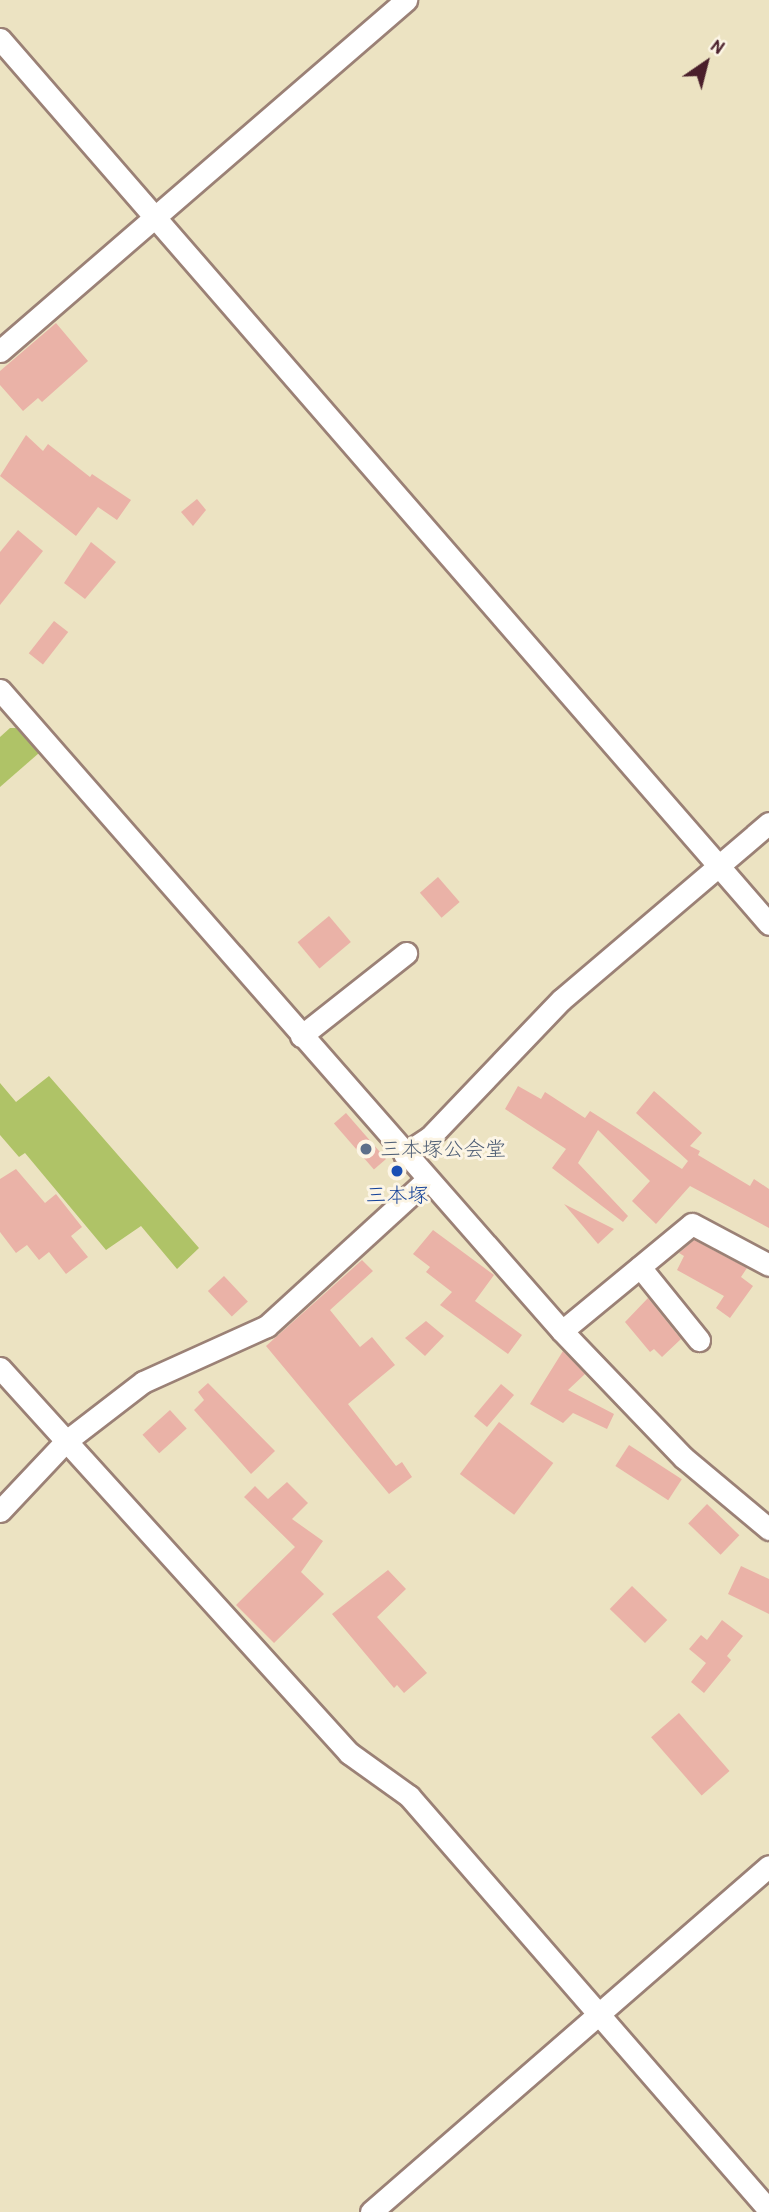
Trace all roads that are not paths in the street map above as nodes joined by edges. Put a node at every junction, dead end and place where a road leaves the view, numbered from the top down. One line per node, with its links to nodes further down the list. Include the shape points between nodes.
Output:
1 (406, 0): 3 (street)
2 (0, 39): 3 (street)
3 (155, 217): 4 (street); 8 (street)
4 (0, 351)
5 (0, 690): 6 (street)
6 (8, 715): 11 (street)
7 (769, 824): 8 (street)
8 (720, 866): 9 (street); 12 (street, via 561,1000 429,1138)
9 (769, 924)
10 (406, 953): 11 (street)
11 (301, 1036): 12 (street)
12 (404, 1154): 13 (street)
13 (427, 1180): 16 (street); 19 (street, via 267,1326 144,1382)
14 (769, 1265): 15 (street, via 692,1224)
15 (640, 1267): 16 (street); 17 (street)
16 (562, 1331): 21 (street, via 684,1458)
17 (699, 1340)
18 (0, 1368): 19 (street)
19 (65, 1442): 20 (street); 23 (street, via 349,1753 409,1796)
20 (0, 1511)
21 (769, 1529)
22 (769, 1866): 23 (street)
23 (598, 2014): 24 (street); 25 (street)
24 (769, 2210)
25 (371, 2212)

